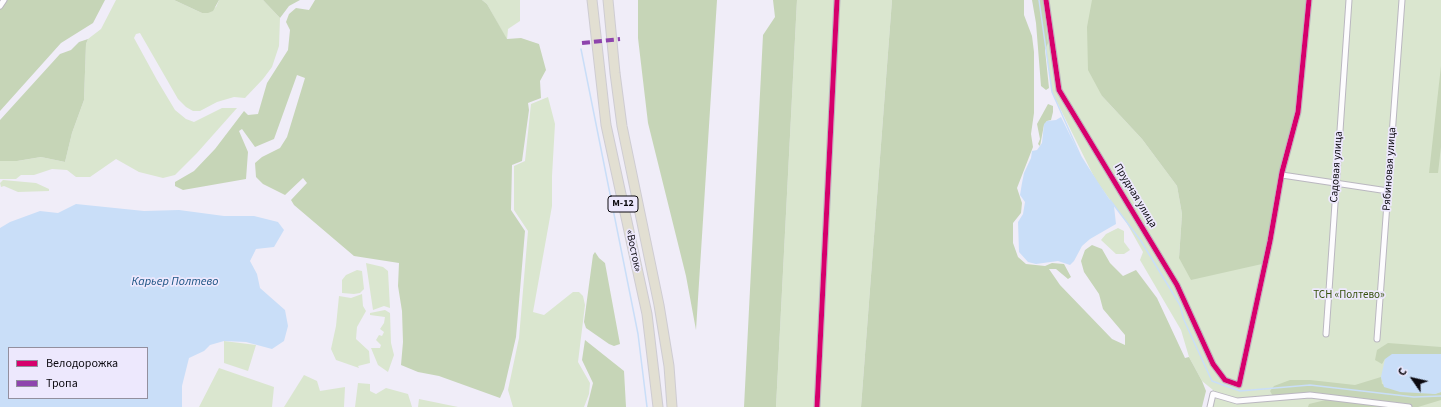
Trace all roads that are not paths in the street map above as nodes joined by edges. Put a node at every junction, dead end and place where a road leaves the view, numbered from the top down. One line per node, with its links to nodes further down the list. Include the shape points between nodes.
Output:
1 (4, 0): 9 (street)
2 (592, 0): 15 (highway, «Восток» / М-12, via 606,125 647,314)
3 (608, 0): 16 (highway, «Восток» / М-12, via 622,126 659,305 669,366)
4 (837, 0): 17 (street)
5 (1046, 0): 10 (street, Прудная улица, via 1059,90 1177,285 1216,369 1225,380 1239,385)
6 (1309, 0): 10 (street, via 1298,112)
7 (1349, 0): 11 (street, Садовая улица)
8 (1402, 0): 12 (street, Рябиновая улица)
9 (0, 6)
10 (1282, 175): 11 (street)
11 (1336, 183): 12 (street); 13 (street, Садовая улица)
12 (1388, 191): 14 (street, Рябиновая улица)
13 (1326, 334)
14 (1377, 339)
15 (658, 407)
16 (672, 407)
17 (817, 407)
18 (1210, 407): 19 (street, via 1213,394 1238,401 1310,395)
19 (1409, 407)

